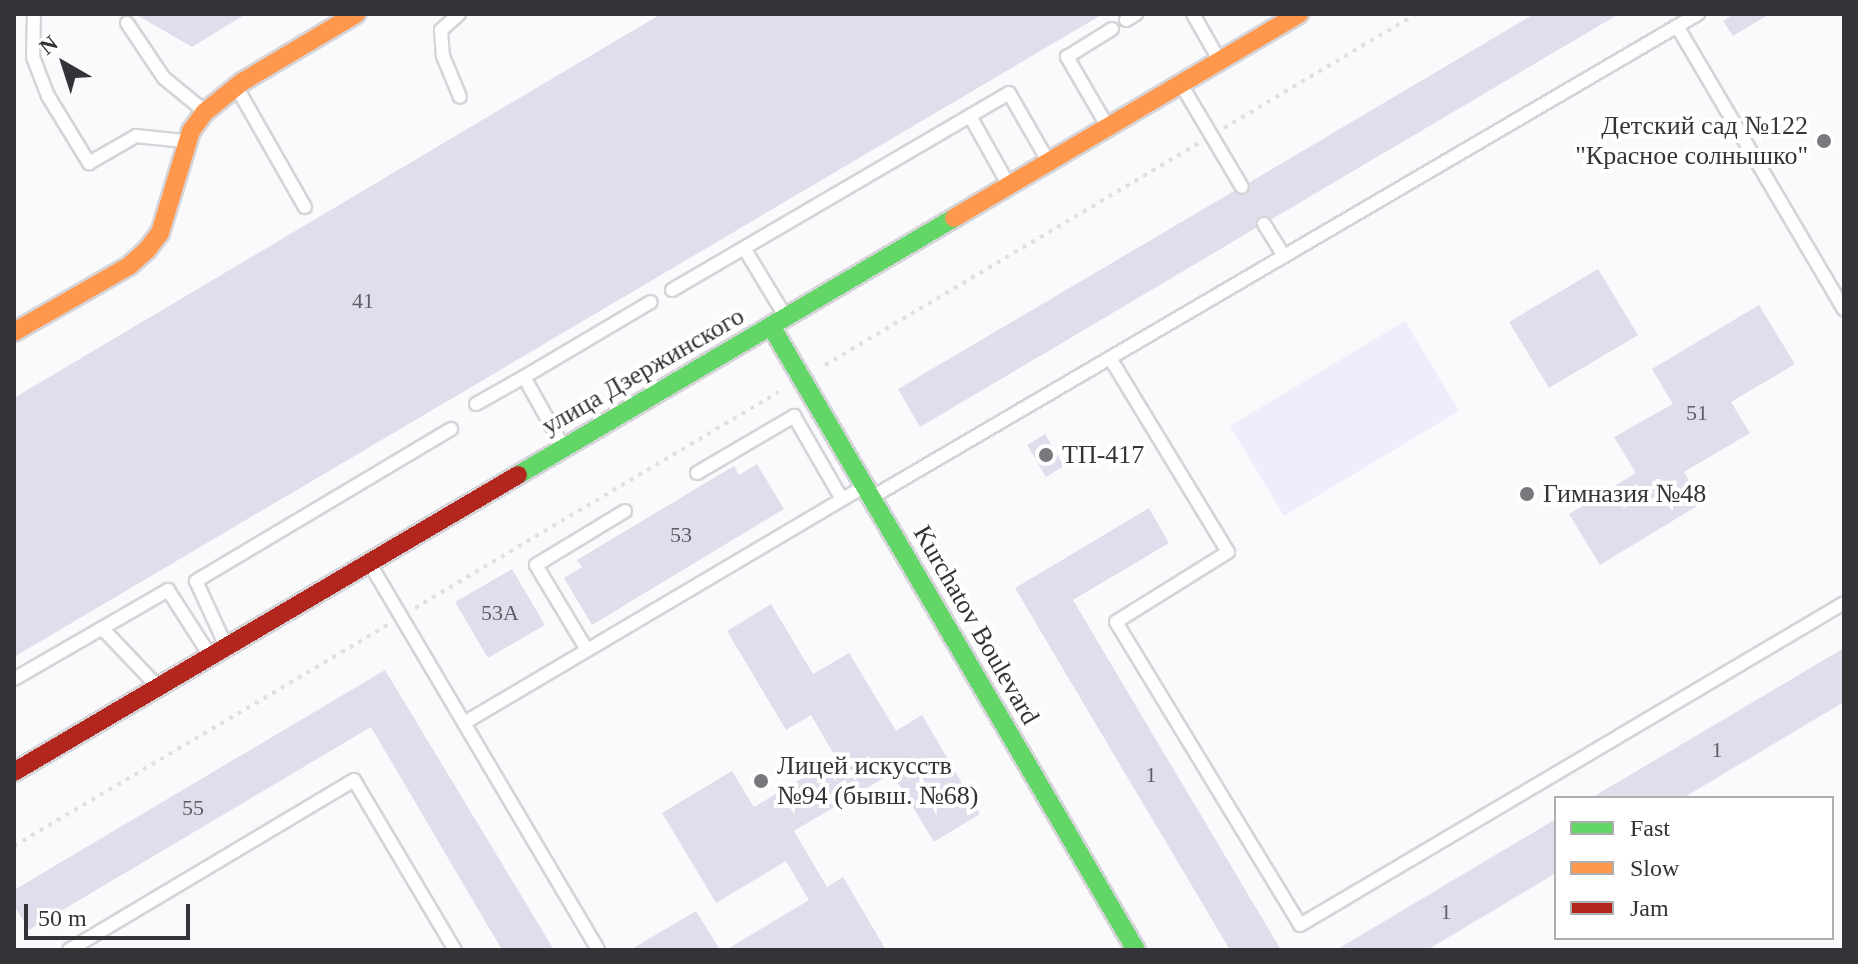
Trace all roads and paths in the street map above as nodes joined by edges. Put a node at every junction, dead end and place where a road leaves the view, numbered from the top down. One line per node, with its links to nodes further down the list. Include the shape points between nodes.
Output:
1 (34, 14): 19 (lane, via 33,57 48,96 89,163 136,136)
2 (356, 14): 13 (main road)
3 (459, 14): 14 (lane, via 441,30 443,56)
4 (1193, 14): 11 (lane)
5 (1299, 14): 11 (main road, улица Дзержинского)
6 (1416, 14): 18 (path)
7 (1698, 14): 9 (lane)
8 (127, 23): 15 (lane, via 164,78)
9 (1677, 26): 26 (lane); 29 (lane)
10 (1112, 29): 17 (lane, via 1067,57)
11 (1220, 61): 12 (main road, улица Дзержинского)
12 (1180, 84): 17 (main road, улица Дзержинского); 18 (lane)
13 (236, 87): 15 (main road); 23 (lane)
14 (460, 97)
15 (205, 112): 19 (main road)
16 (970, 116): 20 (lane, via 1009,93); 21 (lane); 25 (lane)
17 (1108, 127): 20 (main road, улица Дзержинского)
18 (1211, 136): 22 (lane); 34 (path)
19 (188, 141): 31 (main road, via 160,233 147,250 129,266)
20 (1048, 162): 21 (main road, улица Дзержинского)
21 (1009, 185): 30 (main road, улица Дзержинского)
22 (1242, 187)
23 (305, 207)
24 (1264, 224): 26 (lane)
25 (744, 248): 27 (lane); 30 (lane)
26 (1284, 256): 32 (lane)
27 (672, 290)
28 (651, 302): 33 (lane)
29 (1844, 310)
30 (778, 321): 34 (main road, Kurchatov Boulevard); 37 (main road, улица Дзержинского)
31 (14, 332)
32 (1110, 358): 39 (lane); 43 (lane, via 1228,552 1116,622 1300,925)
33 (524, 377): 35 (lane); 37 (lane)
34 (802, 379): 39 (main road, Kurchatov Boulevard); 44 (path)
35 (476, 404)
36 (451, 429): 47 (lane, via 196,581)
37 (564, 448): 42 (main road, улица Дзержинского)
38 (697, 473): 40 (lane, via 794,416)
39 (868, 492): 40 (lane); 56 (main road, Kurchatov Boulevard)
40 (842, 499): 46 (lane)
41 (625, 511): 46 (lane, via 536,565)
42 (369, 563): 44 (lane); 47 (main road, улица Дзержинского)
43 (1844, 603)
44 (401, 616): 50 (lane); 52 (path)
45 (102, 628): 47 (lane, via 168,590); 48 (lane); 49 (lane)
46 (587, 650): 50 (lane)
47 (218, 652): 49 (main road, улица Дзержинского)
48 (14, 679)
49 (158, 687): 51 (main road, улица Дзержинского)
50 (464, 723): 55 (lane)
51 (14, 772)
52 (14, 846)
53 (69, 950): 54 (lane, via 354,780)
54 (455, 950)
55 (598, 950)
56 (1136, 950)

